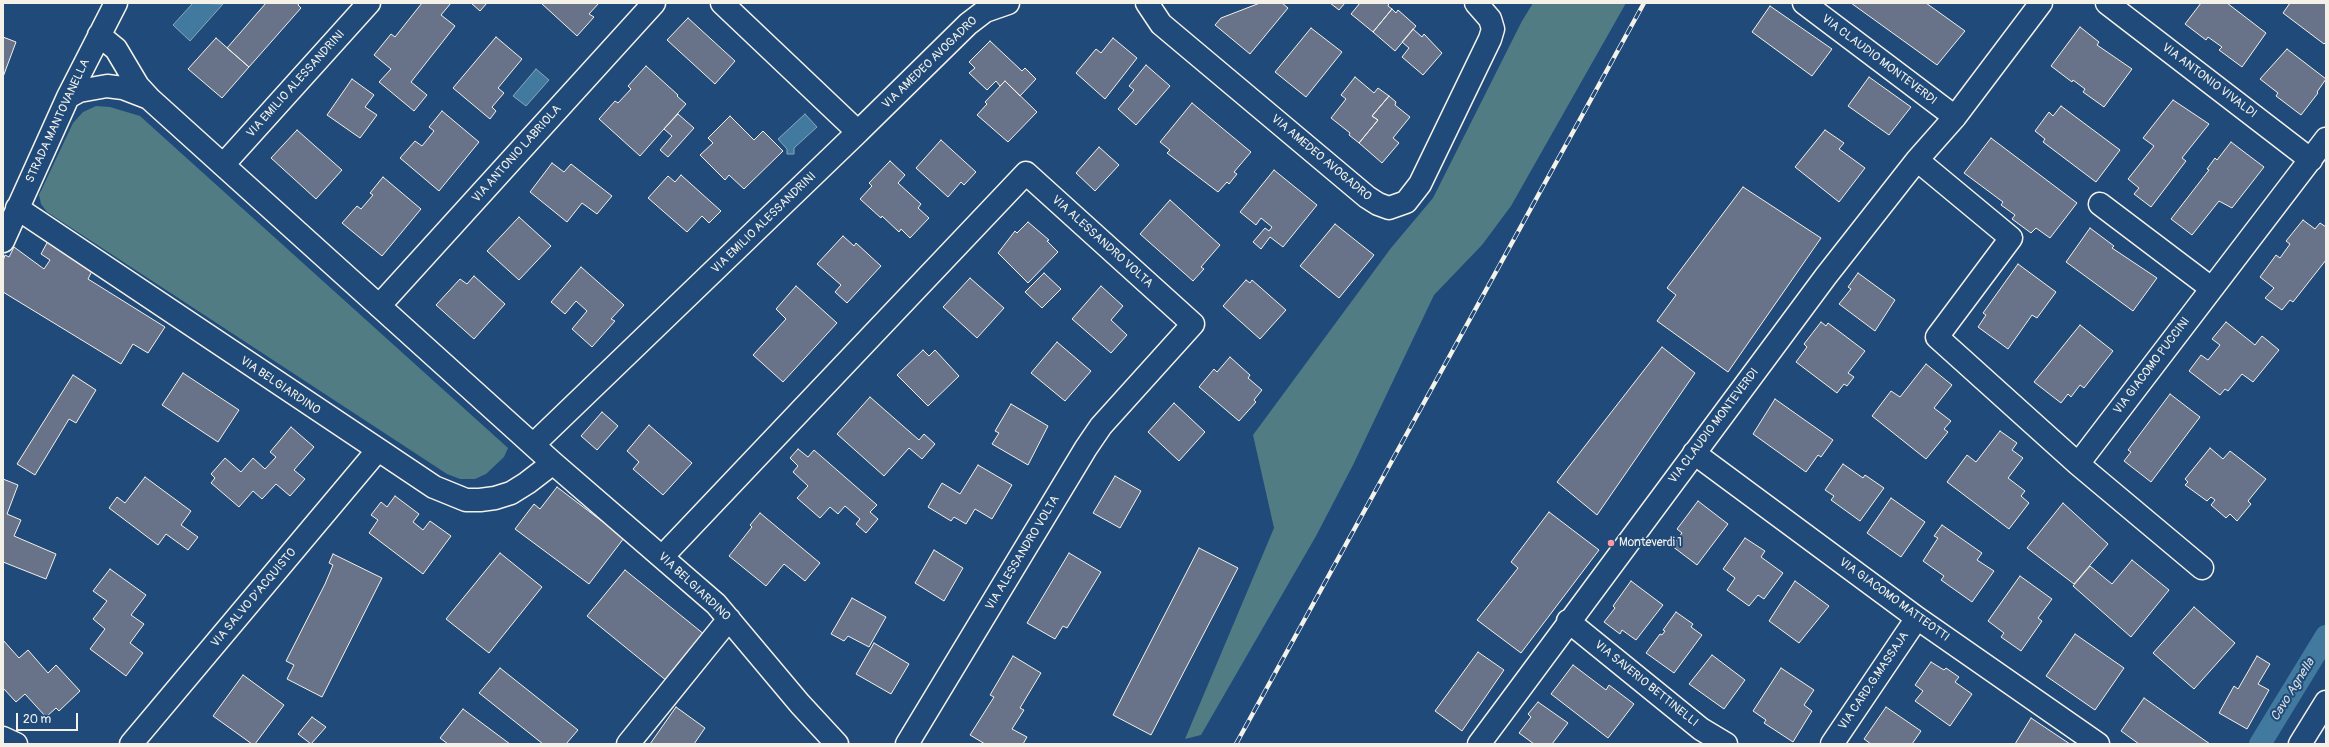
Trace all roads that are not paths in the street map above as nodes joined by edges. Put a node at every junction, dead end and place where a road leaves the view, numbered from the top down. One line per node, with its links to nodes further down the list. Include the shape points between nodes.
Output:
1 (116, 3): 11 (street, STRADA MANTOVANELLA)
2 (369, 3): 20 (street, VIA EMILIO ALESSANDRINI)
3 (654, 3): 25 (street, VIA ANTONIO LABRIOLA)
4 (722, 3): 16 (street)
5 (1008, 3): 16 (street, VIA AMEDEO AVOGADRO, via 985,11 968,24)
6 (1147, 3): 7 (street, VIA AMEDEO AVOGADRO, via 1161,24 1367,197 1389,208 1406,202 1420,184 1490,39 1493,29 1490,19)
7 (1476, 3)
8 (1804, 3): 15 (street, VIA CLAUDIO MONTEVERDI)
9 (2041, 3): 15 (street, VIA CLAUDIO MONTEVERDI)
10 (2107, 3): 19 (street, VIA ANTONIO VIVALDI)
11 (97, 39): 12 (street, via 94,54 103,73); 13 (street, STRADA MANTOVANELLA); 14 (street, via 116,49 138,86)
12 (123, 88): 13 (street, via 91,88); 14 (street)
13 (68, 97): 22 (street, STRADA MANTOVANELLA)
14 (150, 99): 20 (street, VIA BELGIARDINO)
15 (1955, 117): 18 (street, VIA CLAUDIO MONTEVERDI)
16 (858, 132): 26 (street, VIA EMILIO ALESSANDRINI)
17 (2326, 139): 19 (street, VIA GIACOMO PUCCINI)
18 (1917, 160): 28 (street, VIA CLAUDIO MONTEVERDI, via 1826,276); 30 (street, via 2011,238 1937,337)
19 (2311, 160): 24 (street, VIA GIACOMO PUCCINI)
20 (223, 165): 25 (street, VIA BELGIARDINO)
21 (2100, 204): 24 (street)
22 (17, 208): 23 (street, STRADA MANTOVANELLA); 27 (street, VIA BELGIARDINO)
23 (3, 241)
24 (2211, 288): 30 (street, VIA GIACOMO PUCCINI)
25 (379, 306): 26 (street, VIA BELGIARDINO)
26 (534, 444): 29 (street, VIA BELGIARDINO)
27 (377, 451): 29 (street, VIA BELGIARDINO, via 434,487 466,500 480,500 511,493); 40 (street, VIA SALVO D'ACQUISTO)
28 (1694, 453): 33 (street, VIA GIACOMO MATTEOTTI); 35 (street, VIA CLAUDIO MONTEVERDI)
29 (553, 462): 31 (street, VIA BELGIARDINO)
30 (2078, 464): 32 (street)
31 (662, 556): 34 (street, VIA BELGIARDINO); 43 (street, VIA ALESSANDRO VOLTA, via 1026,173 1193,324 1101,426 1086,448)
32 (2202, 568)
33 (1917, 618): 45 (street, VIA CARD.G.MASSAJA); 46 (street, VIA GIACOMO MATTEOTTI)
34 (729, 619): 41 (street); 42 (street, VIA BELGIARDINO)
35 (1568, 621): 38 (street, VIA CLAUDIO MONTEVERDI); 44 (street, VIA SAVERIO BETTINELLI, via 1701,729)
36 (2326, 702): 47 (street)
37 (3, 738): 39 (street)
38 (1481, 743)
39 (16, 744)
40 (131, 744)
41 (628, 744)
42 (837, 744)
43 (907, 744)
44 (1726, 744)
45 (1832, 744)
46 (2098, 744)
47 (2300, 744)

